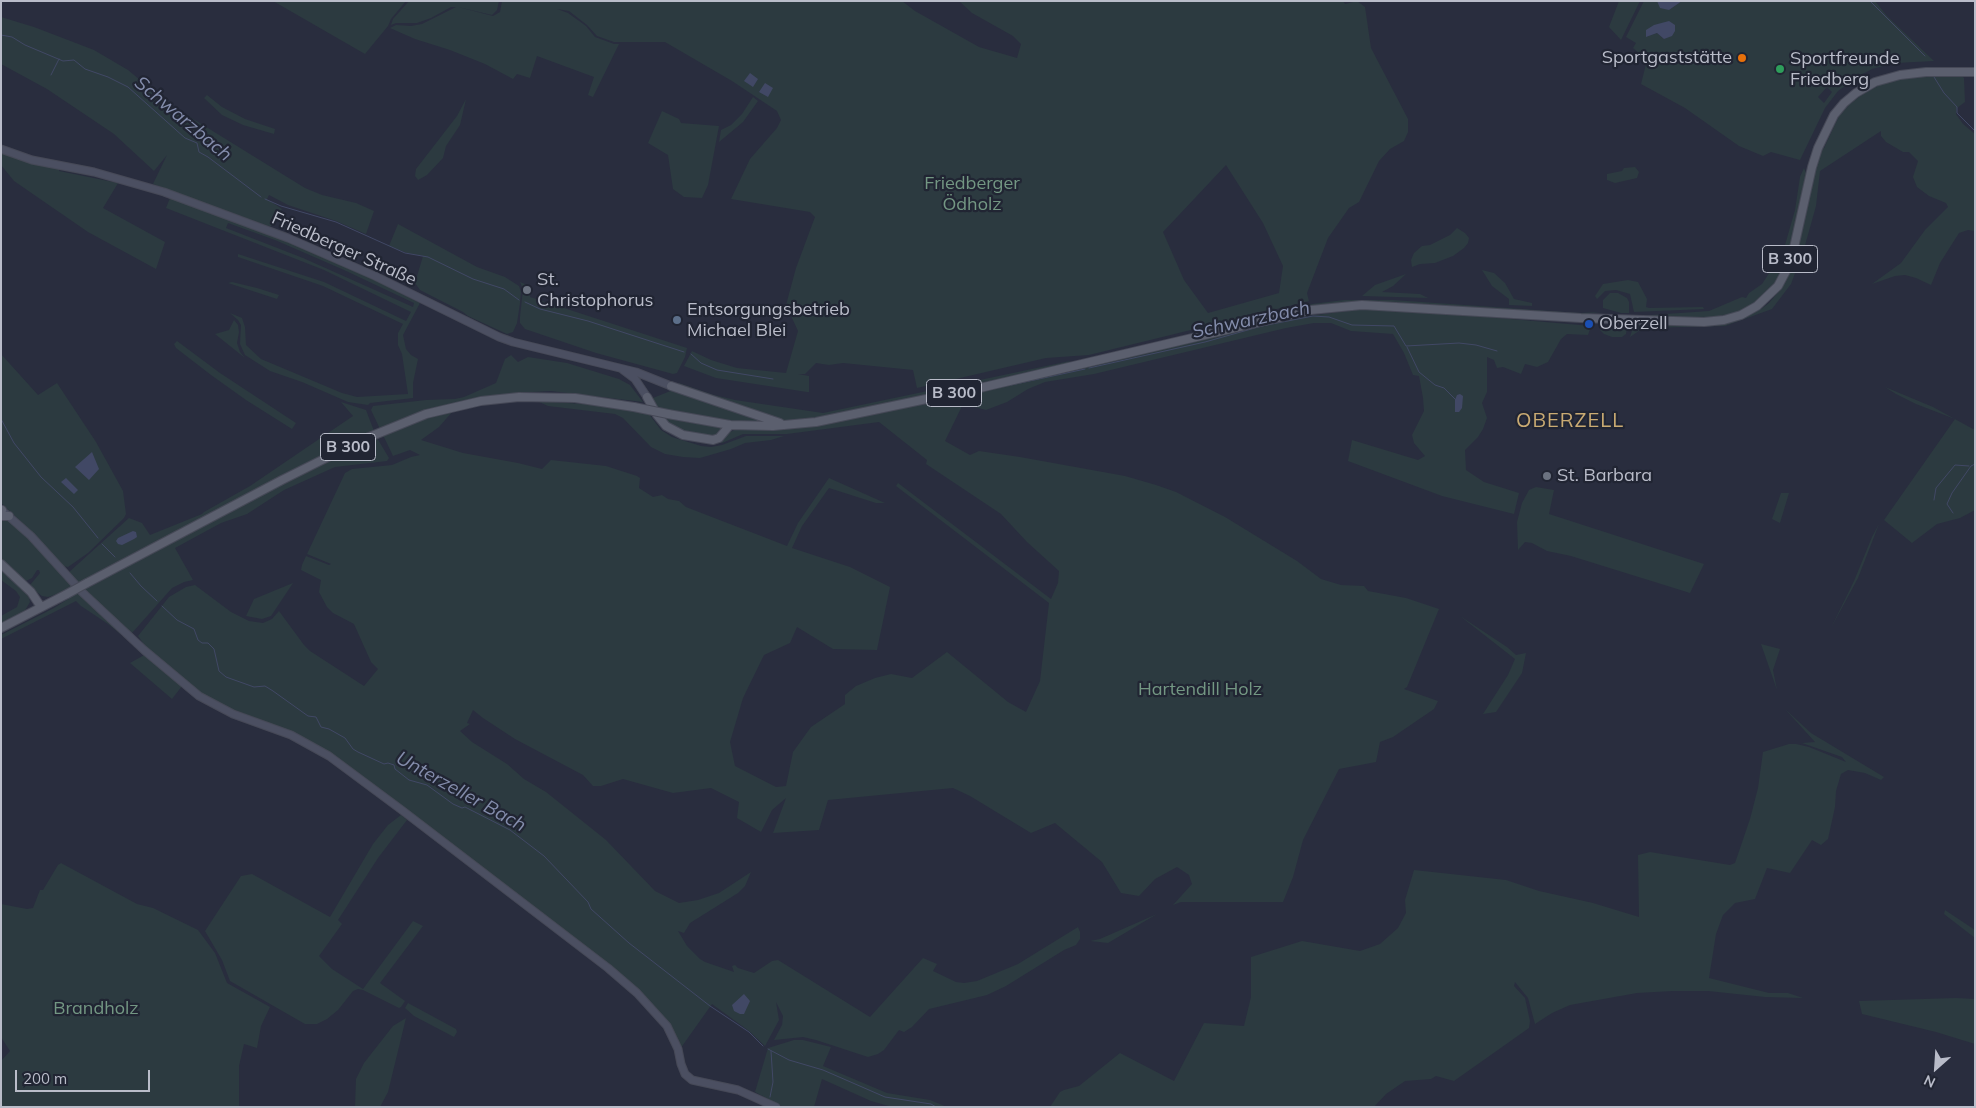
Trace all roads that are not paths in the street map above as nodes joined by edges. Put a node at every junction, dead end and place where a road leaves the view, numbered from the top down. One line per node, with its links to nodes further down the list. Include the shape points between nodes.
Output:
1 (1975, 72): 7 (main road, B 300, via 1900,75 1875,82 1844,103 1834,115 1818,148 1786,271 1769,296 1741,315 1704,322 1493,314 1389,305 1311,310 984,387)
2 (1, 149): 3 (street, Friedberger Straße, via 32,160 164,192 288,238 375,276 499,337)
3 (619, 367): 4 (street, Friedberger Straße); 5 (street, via 635,379)
4 (671, 386): 7 (main road, via 767,420)
5 (647, 397): 6 (main road, via 666,426 683,435 713,440 725,433)
6 (730, 425): 7 (main road, B 300); 12 (main road, B 300, bridge, via 575,398 519,397 481,401 426,414 362,440 282,480)
7 (792, 425)
8 (3, 512): 15 (street, via 31,536 82,592 199,696 233,714 291,735 329,756 622,980 656,1011 667,1026 678,1048 685,1074 692,1080 738,1090)
9 (1, 564): 10 (main road)
10 (22, 583): 11 (main road); 13 (main road)
11 (31, 592): 12 (main road, via 48,598); 13 (main road)
12 (65, 595): 13 (main road, B 300)
13 (38, 608): 14 (main road, B 300)
14 (1, 628)
15 (776, 1107)

